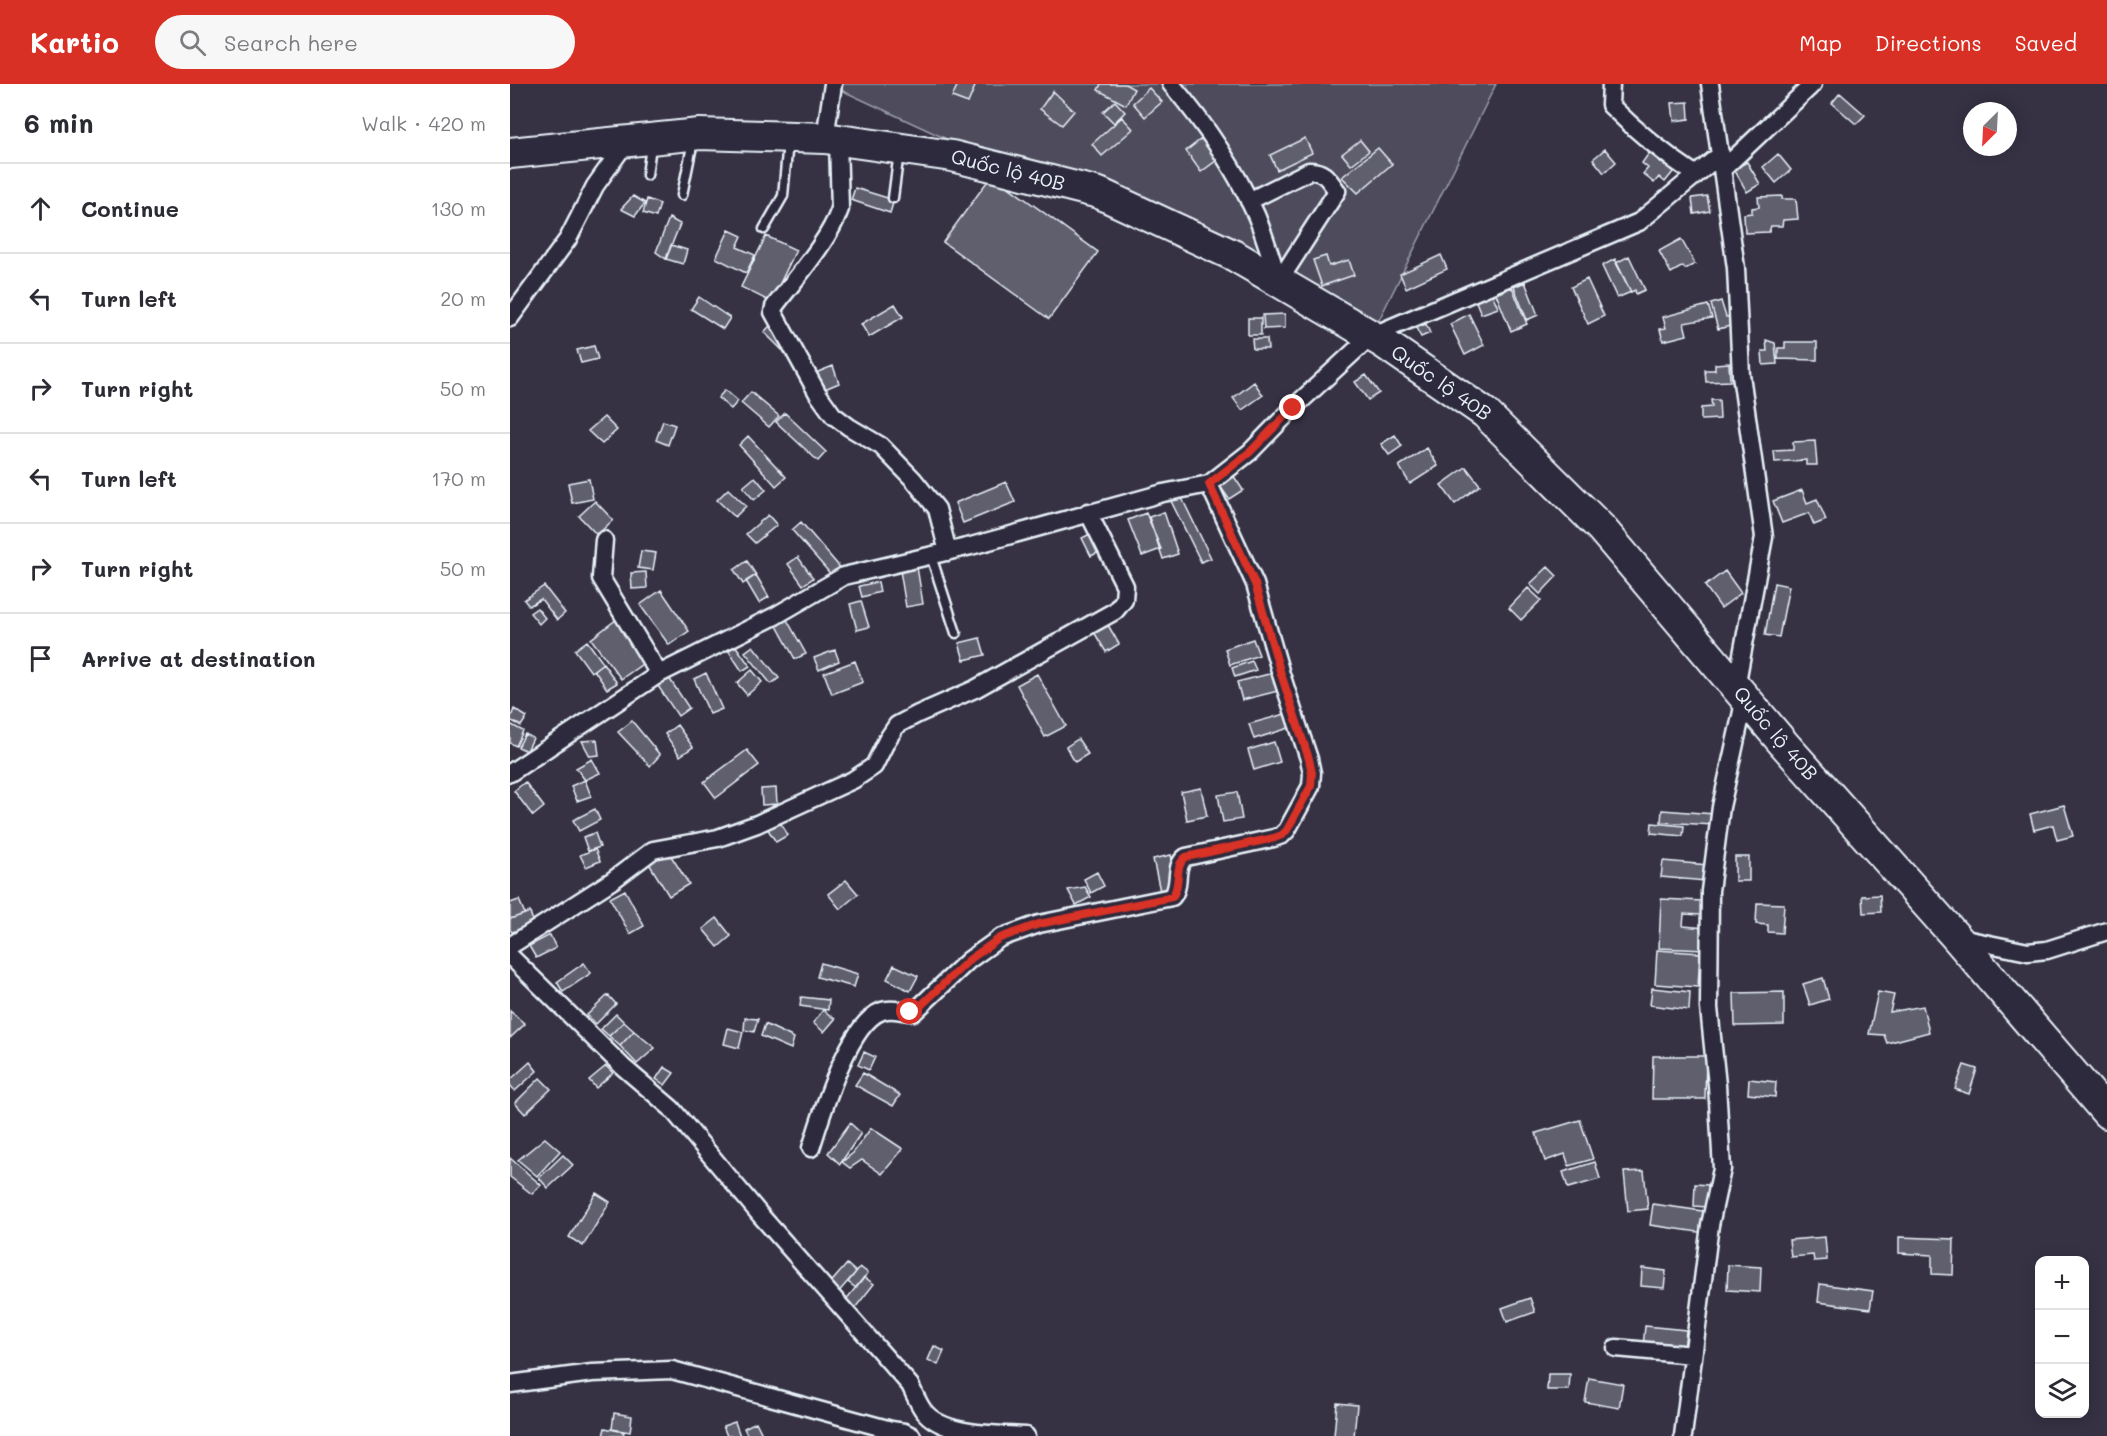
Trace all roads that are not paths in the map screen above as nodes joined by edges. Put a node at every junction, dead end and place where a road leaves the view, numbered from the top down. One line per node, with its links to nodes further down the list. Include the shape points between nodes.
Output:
1 (832, 84): 8 (street)
2 (1171, 84): 17 (street, via 1203,123)
3 (1611, 84): 14 (street, via 1610,105 1662,152)
4 (1710, 84): 12 (street)
5 (1813, 84): 12 (street)
6 (695, 135): 7 (highway, Quốc lộ 40B); 9 (highway, Quốc lộ 40B); 15 (lane)
7 (789, 137): 8 (highway, Quốc lộ 40B); 18 (lane, via 783,196)
8 (831, 139): 10 (highway, Quốc lộ 40B); 25 (street, via 840,209 837,218 773,312 833,415 881,446 937,509)
9 (639, 140): 11 (highway, Quốc lộ 40B); 13 (lane); 20 (street, via 595,186 568,239)
10 (900, 149): 16 (lane); 19 (highway, Quốc lộ 40B, via 952,156 1099,194 1235,256)
11 (510, 153)
12 (1722, 162): 14 (street); 28 (street, via 1736,268 1741,375 1764,537)
13 (647, 175)
14 (1696, 175): 21 (street, via 1639,222)
15 (682, 195)
16 (893, 198)
17 (1249, 201): 19 (street); 19 (street, via 1309,171 1324,174 1337,191)
18 (764, 228)
19 (1279, 281): 21 (highway, Quốc lộ 40B)
20 (510, 318)
21 (1371, 336): 22 (street, via 1250,452); 28 (highway, Quốc lộ 40B, via 1485,413 1601,528)
22 (1209, 484): 23 (street); 35 (street, via 1255,584 1309,759 1311,786 1287,830 1274,838 1186,857 1179,866 1172,897 1039,924 1000,938 969,960 914,1012 890,1009 872,1016 842,1060)
23 (1088, 512): 25 (street); 32 (street, via 1125,586 1124,600 1115,611 975,689 897,725 874,766 853,780 718,838 653,850)
24 (604, 540): 27 (street, via 601,578)
25 (940, 554): 26 (lane); 27 (street, via 844,576)
26 (956, 633)
27 (660, 674): 29 (street)
28 (1740, 692): 31 (highway, Quốc lộ 40B); 37 (street, via 1710,891 1709,1008 1722,1169 1710,1225)
29 (510, 773)
30 (2107, 931): 31 (street, via 2028,952)
31 (1956, 937): 34 (highway, Quốc lộ 40B)
32 (510, 946)
33 (510, 956): 39 (street, via 623,1067 671,1108 910,1385)
34 (2107, 1113)
35 (811, 1148)
36 (1616, 1348): 37 (street)
37 (1693, 1355): 43 (street)
38 (510, 1384): 40 (street, via 592,1373 672,1370)
39 (924, 1412): 41 (street); 42 (street, via 943,1425 965,1432)
40 (912, 1436)
41 (917, 1436)
42 (1026, 1436)
43 (1683, 1436)

